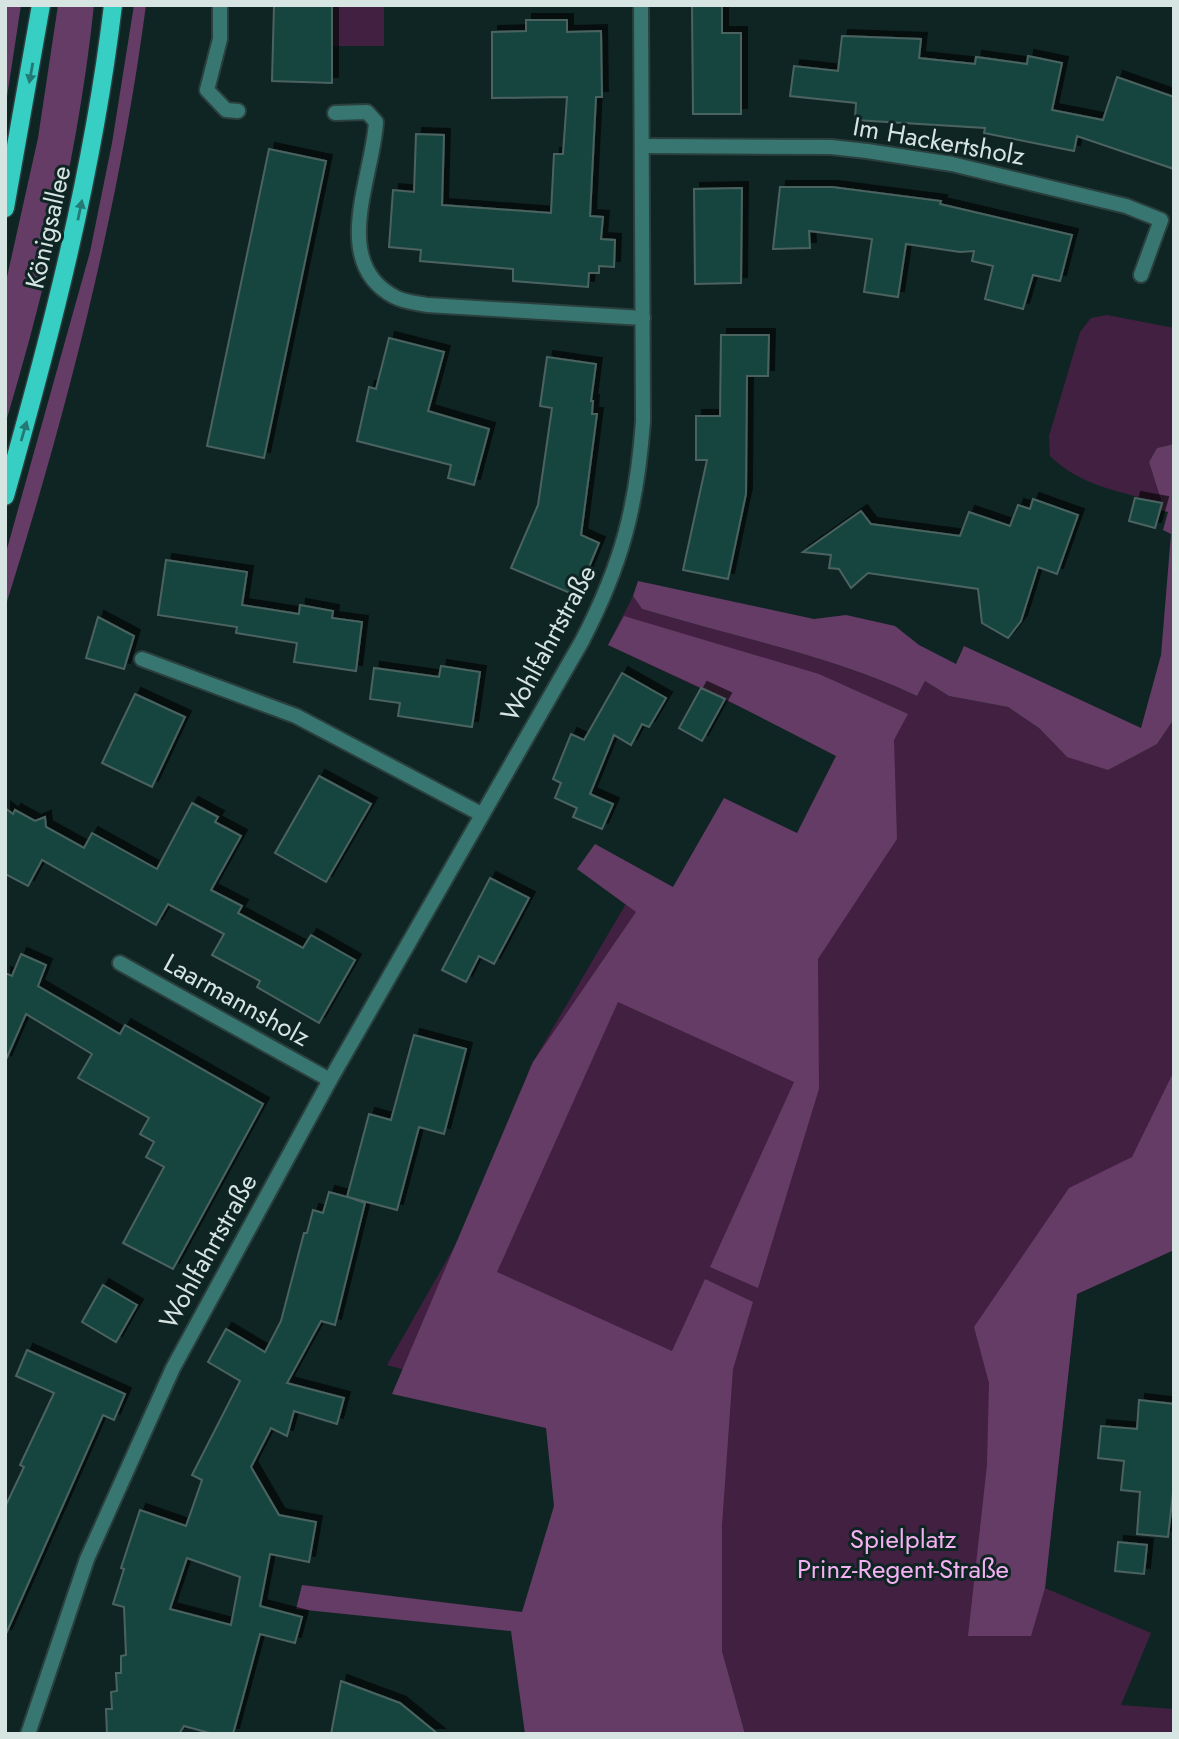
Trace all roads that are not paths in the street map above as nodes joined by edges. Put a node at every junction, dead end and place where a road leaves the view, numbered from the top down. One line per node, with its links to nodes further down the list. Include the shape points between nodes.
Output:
1 (41, 5): 8 (main road, Königsallee, one-way to 8)
2 (113, 5): 11 (main road, Königsallee, one-way to 2, via 72,249 94,145)
3 (220, 5): 5 (street, via 220,39 207,90 226,110)
4 (641, 5): 7 (street, Wohlfahrtstraße)
5 (238, 111)
6 (335, 113): 10 (street, via 367,112 376,122 357,232 360,257 373,281 396,298 426,305)
7 (643, 146): 9 (street, Im Hackertsholz, via 867,151 953,164 1125,206 1161,220); 10 (street, Wohlfahrtstraße)
8 (5, 208)
9 (1141, 275)
10 (643, 318): 13 (street, Wohlfahrtstraße, via 639,476 617,567 582,641)
11 (5, 496)
12 (142, 659): 13 (street, via 296,716)
13 (481, 814): 15 (street, Wohlfahrtstraße)
14 (120, 962): 15 (street, Laarmannsholz)
15 (330, 1080): 16 (street, Wohlfahrtstraße, via 208,1300 115,1492 87,1559)
16 (28, 1734)

